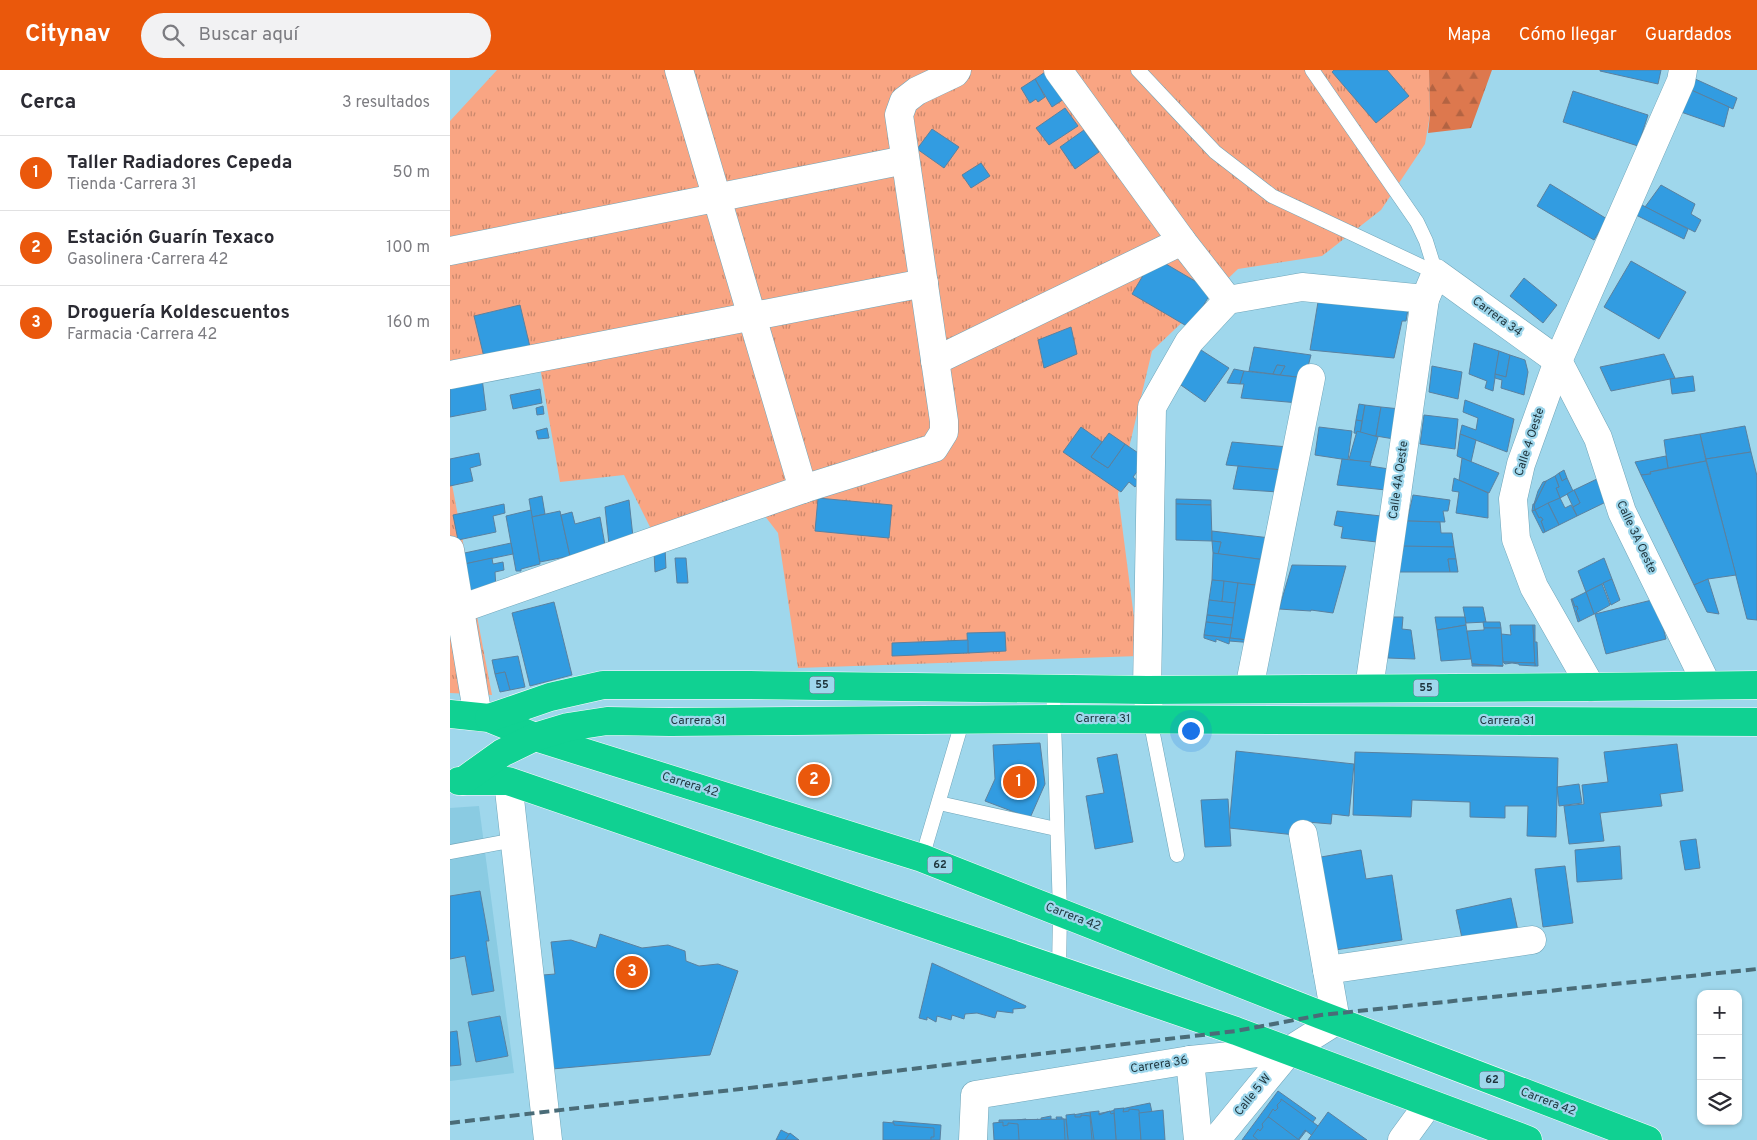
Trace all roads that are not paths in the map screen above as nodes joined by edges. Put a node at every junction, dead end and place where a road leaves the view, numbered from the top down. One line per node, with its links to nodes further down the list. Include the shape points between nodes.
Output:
1 (679, 70): 8 (street)
2 (957, 70): 7 (street, via 904,101 899,115)
3 (1058, 70): 9 (street)
4 (1138, 70): 11 (lane, via 1215,152 1272,196)
5 (1312, 70): 11 (lane, via 1417,222)
6 (1683, 70): 16 (street, Calle 4 Oeste, via 1681,81)
7 (905, 160): 8 (street); 12 (street)
8 (717, 197): 10 (street); 15 (street)
9 (1182, 241): 14 (street); 17 (street)
10 (450, 251)
11 (1436, 273): 13 (street, Calle 4A Oeste); 16 (street, Carrera 34)
12 (924, 283): 15 (street); 17 (street)
13 (1425, 299): 14 (street, via 1302,287); 27 (street, Calle 4A Oeste)
14 (1228, 300): 30 (street, via 1189,342 1152,407)
15 (752, 316): 18 (street); 20 (street)
16 (1558, 360): 23 (street, Calle 3A Oeste, via 1598,438 1622,512); 25 (street, Calle 4 Oeste, via 1520,464 1513,499 1516,539 1534,587)
17 (935, 361): 20 (street, via 944,432 934,448)
18 (450, 375)
19 (1311, 378): 29 (street)
20 (803, 490): 22 (street)
21 (450, 550): 22 (street)
22 (460, 609): 32 (street)
23 (1707, 685): 24 (highway, 55); 25 (highway, 55)
24 (1757, 685)
25 (1591, 687): 27 (highway, 55)
26 (1053, 688): 28 (highway, 55); 32 (highway, 55, via 603,685 550,696); 34 (lane)
27 (1369, 688): 29 (highway, 55)
28 (1094, 689): 30 (highway, 55); 35 (highway)
29 (1249, 689): 30 (highway, 55)
30 (1147, 690): 36 (street)
31 (450, 714): 32 (highway, 55)
32 (483, 718): 38 (highway, Carrera 42 / 62)
33 (963, 719): 34 (highway, Carrera 31); 38 (highway, Carrera 31, via 607,721 568,726); 41 (lane)
34 (1055, 719): 35 (highway, Carrera 31); 42 (lane)
35 (1096, 719): 36 (highway, Carrera 31)
36 (1150, 720): 37 (highway, Carrera 31); 46 (lane)
37 (1757, 722)
38 (536, 737): 39 (highway, Carrera 31); 47 (highway, Carrera 42 / 62)
39 (456, 781): 40 (highway)
40 (508, 781): 44 (street); 50 (highway)
41 (939, 803): 42 (lane); 47 (lane)
42 (1056, 829): 48 (lane)
43 (1304, 834): 51 (street)
44 (515, 840): 45 (lane); 56 (street)
45 (450, 852)
46 (1177, 855)
47 (922, 858): 48 (highway, Carrera 42 / 62)
48 (1060, 912): 50 (lane); 52 (highway, Carrera 42 / 62)
49 (1532, 940): 51 (street)
50 (1059, 970): 53 (highway)
51 (1327, 970): 52 (street)
52 (1336, 1021): 53 (street, Carrera 36); 62 (highway, Carrera 42 / 62)
53 (1290, 1050): 54 (street, Carrera 36); 55 (highway); 59 (street, Calle 5 W)
54 (1190, 1060): 57 (street, Carrera 36, via 975,1095); 58 (street)
55 (1429, 1103): 60 (street); 61 (highway)
56 (548, 1140)
57 (973, 1140)
58 (1198, 1140)
59 (1216, 1140)
60 (1402, 1140)
61 (1528, 1140)
62 (1648, 1140)

